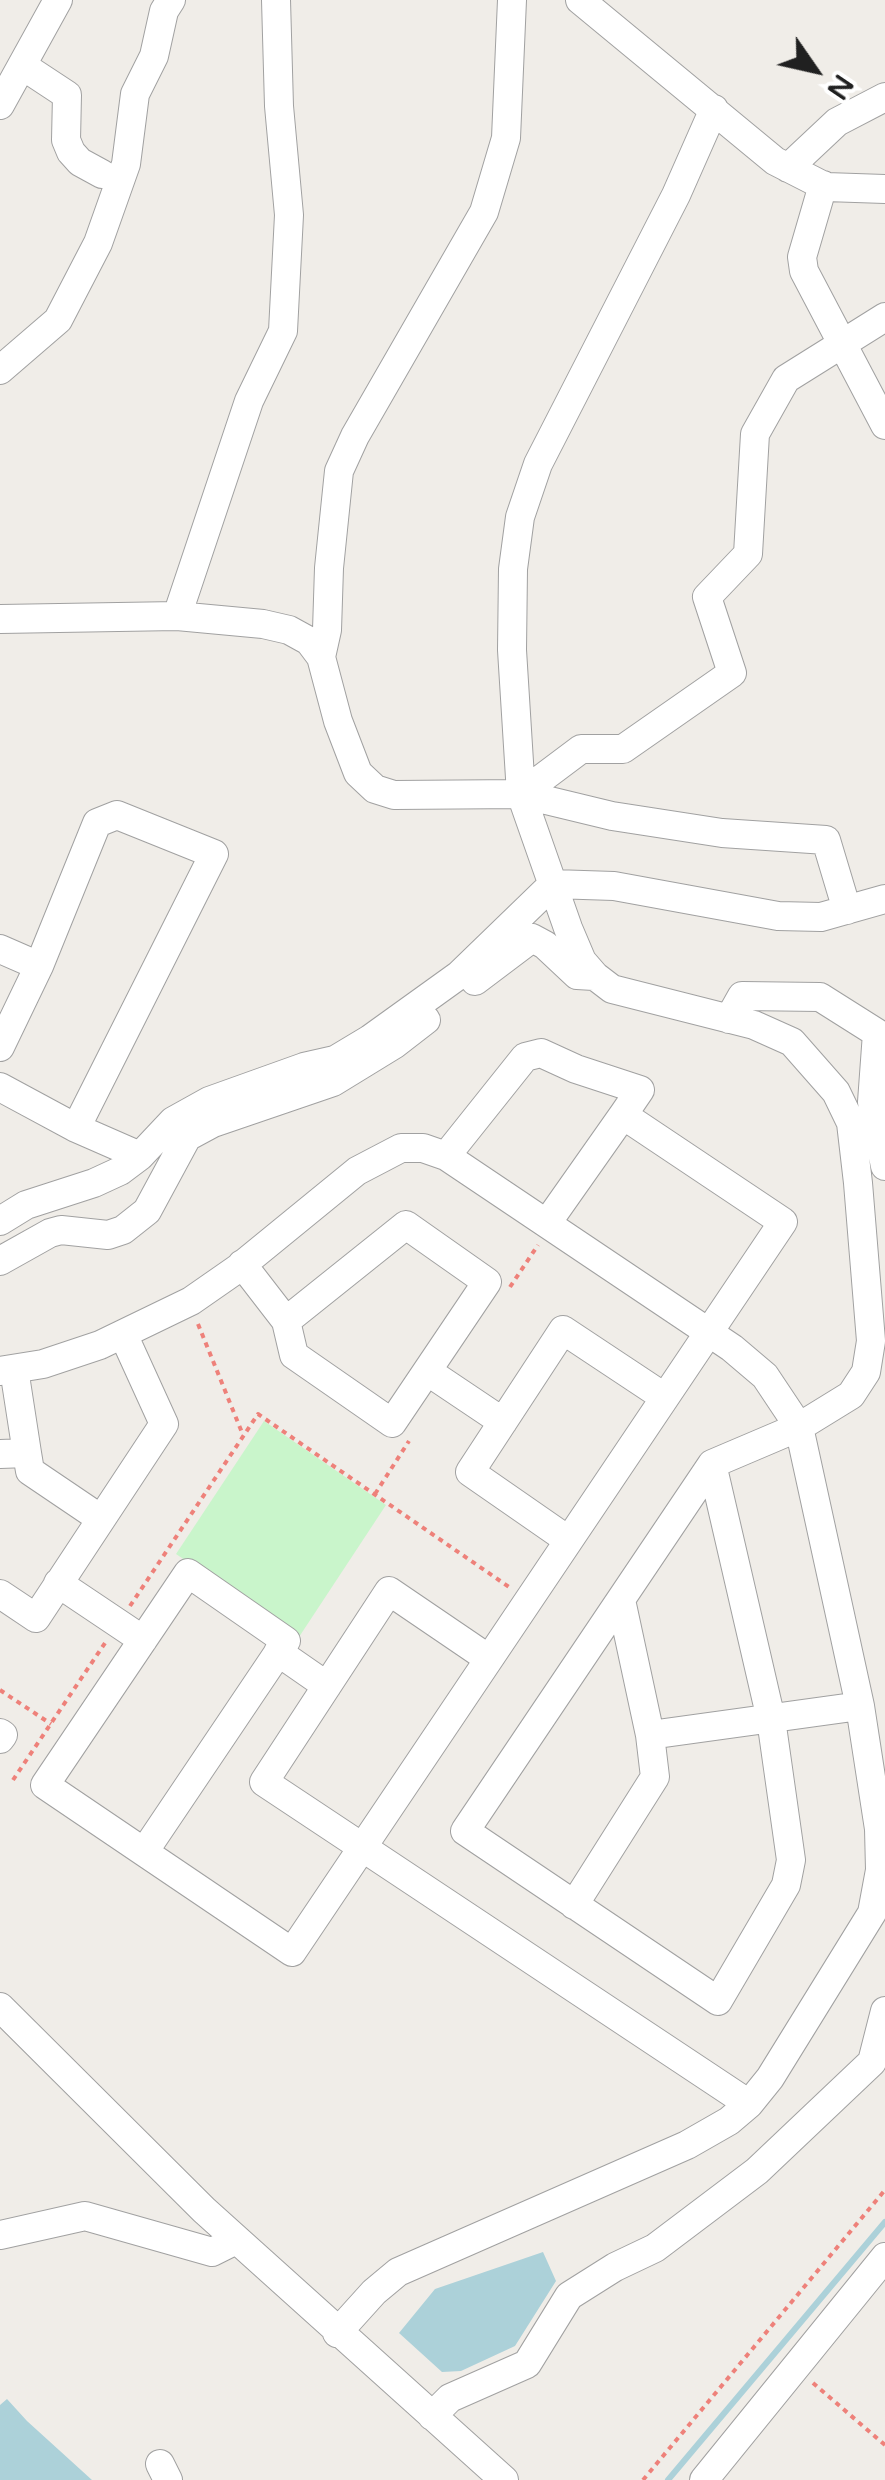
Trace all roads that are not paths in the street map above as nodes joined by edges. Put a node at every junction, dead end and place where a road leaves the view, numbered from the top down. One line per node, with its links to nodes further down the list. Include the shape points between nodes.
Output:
1 (58, 0): 6 (street)
2 (171, 0): 16 (street, via 135,94 126,164 98,243 58,320)
3 (276, 0): 18 (street, via 289,215 283,331 250,401)
4 (512, 0): 20 (street, via 506,138 484,212 339,472)
5 (580, 0): 9 (street)
6 (23, 66): 8 (street); 11 (street, via 67,95 71,152)
7 (885, 97): 10 (street, via 838,122)
8 (0, 105)
9 (714, 109): 10 (street); 21 (street, via 538,464 520,516 512,650)
10 (788, 168): 12 (street)
11 (102, 174)
12 (823, 185): 13 (street); 15 (street, via 802,257)
13 (885, 189)
14 (885, 317): 15 (street)
15 (843, 346): 17 (street); 21 (street, via 786,380 755,434 748,554 707,597 732,673 623,748 582,749)
16 (0, 370)
17 (885, 425)
18 (177, 616): 19 (street); 20 (street, via 288,630)
19 (0, 619)
20 (321, 657): 21 (street, via 358,773 375,790)
21 (521, 794): 22 (street); 24 (street, via 704,830 826,840)
22 (553, 884): 24 (street, via 614,886 778,916); 27 (street, via 582,961); 33 (street, via 459,975 370,1039 335,1060 209,1101 173,1121)
23 (885, 899): 24 (street)
24 (847, 910)
25 (0, 949): 26 (street)
26 (39, 966): 29 (street); 32 (street, via 97,822 116,815 214,854)
27 (596, 976): 28 (street, via 612,989); 38 (street, via 576,975 532,938 395,1044 334,1082 188,1136 147,1211 122,1230 61,1230)
28 (730, 1019): 35 (street, via 742,996 820,997 877,1033 872,1102); 47 (street, via 792,1042 836,1092 851,1123 871,1340 866,1372 851,1395)
29 (0, 1047)
30 (0, 1088): 32 (street)
31 (622, 1115): 34 (street, via 640,1090 541,1053 525,1057); 37 (street); 41 (street, via 783,1222)
32 (76, 1128): 33 (street)
33 (140, 1156): 36 (street, via 94,1183)
34 (446, 1156): 37 (street); 39 (street, via 401,1148 380,1156)
35 (885, 1166)
36 (4, 1213)
37 (546, 1223): 41 (street)
38 (0, 1261)
39 (242, 1264): 40 (street); 42 (street, via 191,1301)
40 (286, 1321): 44 (street, via 294,1354 392,1423); 44 (street, via 406,1225 487,1282)
41 (708, 1332): 45 (street); 47 (street, via 765,1376)
42 (123, 1334): 43 (street); 50 (street, via 164,1424)
43 (7, 1370): 48 (street)
44 (427, 1371): 46 (street)
45 (664, 1398): 46 (street, via 563,1330); 51 (street)
46 (503, 1422): 51 (street, via 470,1472)
47 (799, 1427): 49 (street); 59 (street)
48 (13, 1453): 50 (street)
49 (712, 1464): 54 (street); 60 (street)
50 (102, 1518): 52 (street)
51 (568, 1540): 57 (street)
52 (58, 1584): 53 (street, via 36,1618); 55 (street)
53 (0, 1594)
54 (620, 1600): 61 (street); 64 (street, via 465,1831)
55 (143, 1640): 56 (street, via 188,1572 286,1641); 63 (street, via 45,1785)
56 (278, 1652): 58 (street); 63 (street)
57 (488, 1659): 58 (street, via 389,1592); 62 (street)
58 (327, 1686): 62 (street, via 264,1782)
59 (860, 1706): 60 (street); 67 (street, via 880,1829 872,1913)
60 (771, 1719): 61 (street); 64 (street, via 791,1860 786,1885 718,2001)
61 (650, 1735): 64 (street, via 655,1777)
62 (362, 1848): 63 (street, via 292,1952); 67 (street)
63 (144, 1852)
64 (574, 1906)
65 (0, 2007): 69 (street)
66 (885, 2011): 72 (street, via 872,2062 757,2170 655,2248 568,2296 527,2364 450,2398)
67 (748, 2104): 71 (street, via 687,2145 398,2272)
68 (0, 2235): 69 (street, via 85,2216 212,2252)
69 (236, 2240): 71 (street)
70 (885, 2257): 73 (street, via 794,2367)
71 (337, 2333): 72 (street)
72 (432, 2416): 74 (street)
73 (719, 2475)
74 (504, 2480)

